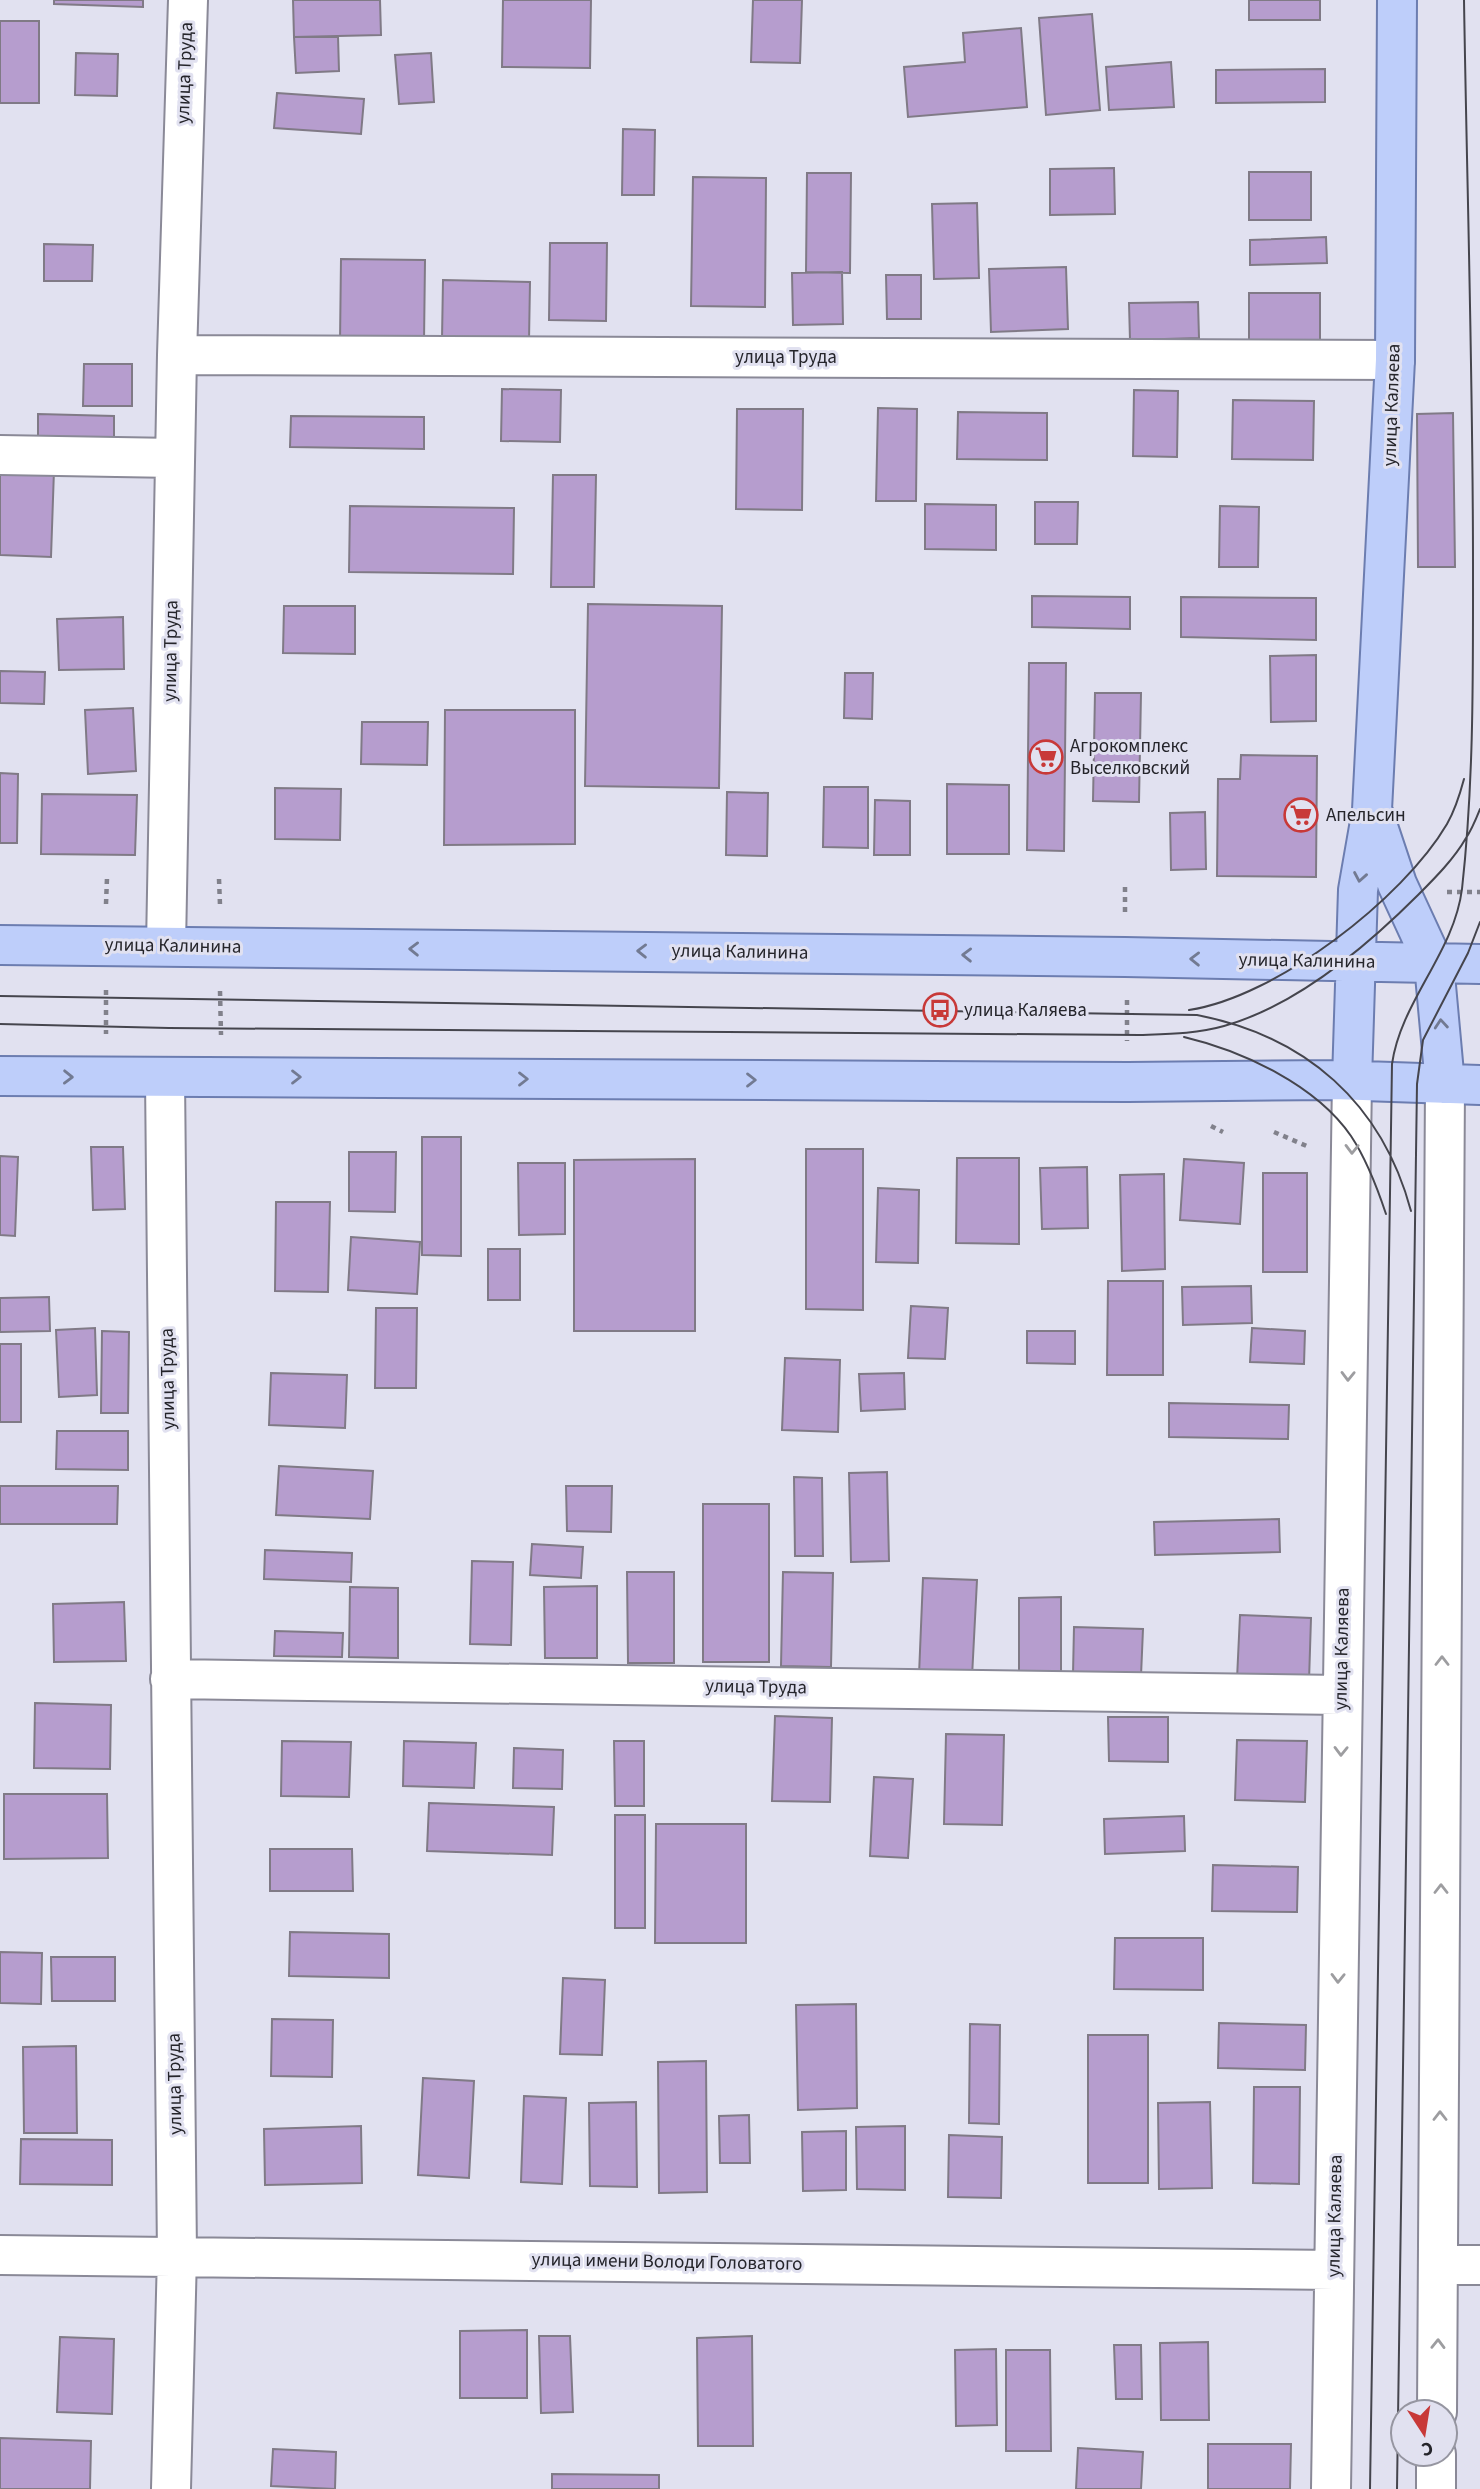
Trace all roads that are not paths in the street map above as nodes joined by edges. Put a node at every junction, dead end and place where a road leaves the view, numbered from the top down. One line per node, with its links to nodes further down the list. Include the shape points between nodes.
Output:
1 (188, 0): 3 (street, улица Труда)
2 (1397, 0): 4 (main road, улица Каляева)
3 (177, 355): 4 (street, улица Труда); 6 (street, улица Труда)
4 (1395, 360): 7 (main road, улица Каляева)
5 (0, 455): 6 (street)
6 (175, 458): 9 (street, улица Труда)
7 (1372, 810): 10 (main road, улица Каляева, one-way to 10, via 1358,890); 11 (main road, улица Каляева, via 1396,881)
8 (0, 945): 9 (main road, улица Калинина)
9 (166, 946): 10 (main road, улица Калинина, one-way to 9)
10 (1354, 961): 11 (main road, улица Калинина); 15 (main road, улица Каляева)
11 (1434, 964): 12 (main road, улица Калинина); 16 (main road, улица Каляева, one-way to 11)
12 (1480, 964)
13 (0, 1076): 14 (main road, one-way to 14)
14 (165, 1078): 15 (main road, one-way to 15); 17 (street, улица Труда)
15 (1352, 1080): 16 (main road); 18 (street, улица Каляева, one-way to 18)
16 (1463, 1085): 21 (street, улица Каляева, one-way to 16)
17 (170, 1679): 18 (street, улица Труда); 20 (street, улица Труда)
18 (1341, 1695): 23 (street, улица Каляева, one-way to 23)
19 (0, 2255): 20 (street, улица имени Володи Головатого)
20 (177, 2255): 23 (street, улица имени Володи Головатого); 26 (street, улица Труда)
21 (1439, 2265): 22 (street); 24 (street, улица Каляева, one-way to 21)
22 (1480, 2265)
23 (1334, 2270): 27 (street, улица Каляева)
24 (1437, 2398)
25 (1436, 2468): 28 (street)
26 (172, 2489)
27 (1331, 2489)
28 (1436, 2489)

